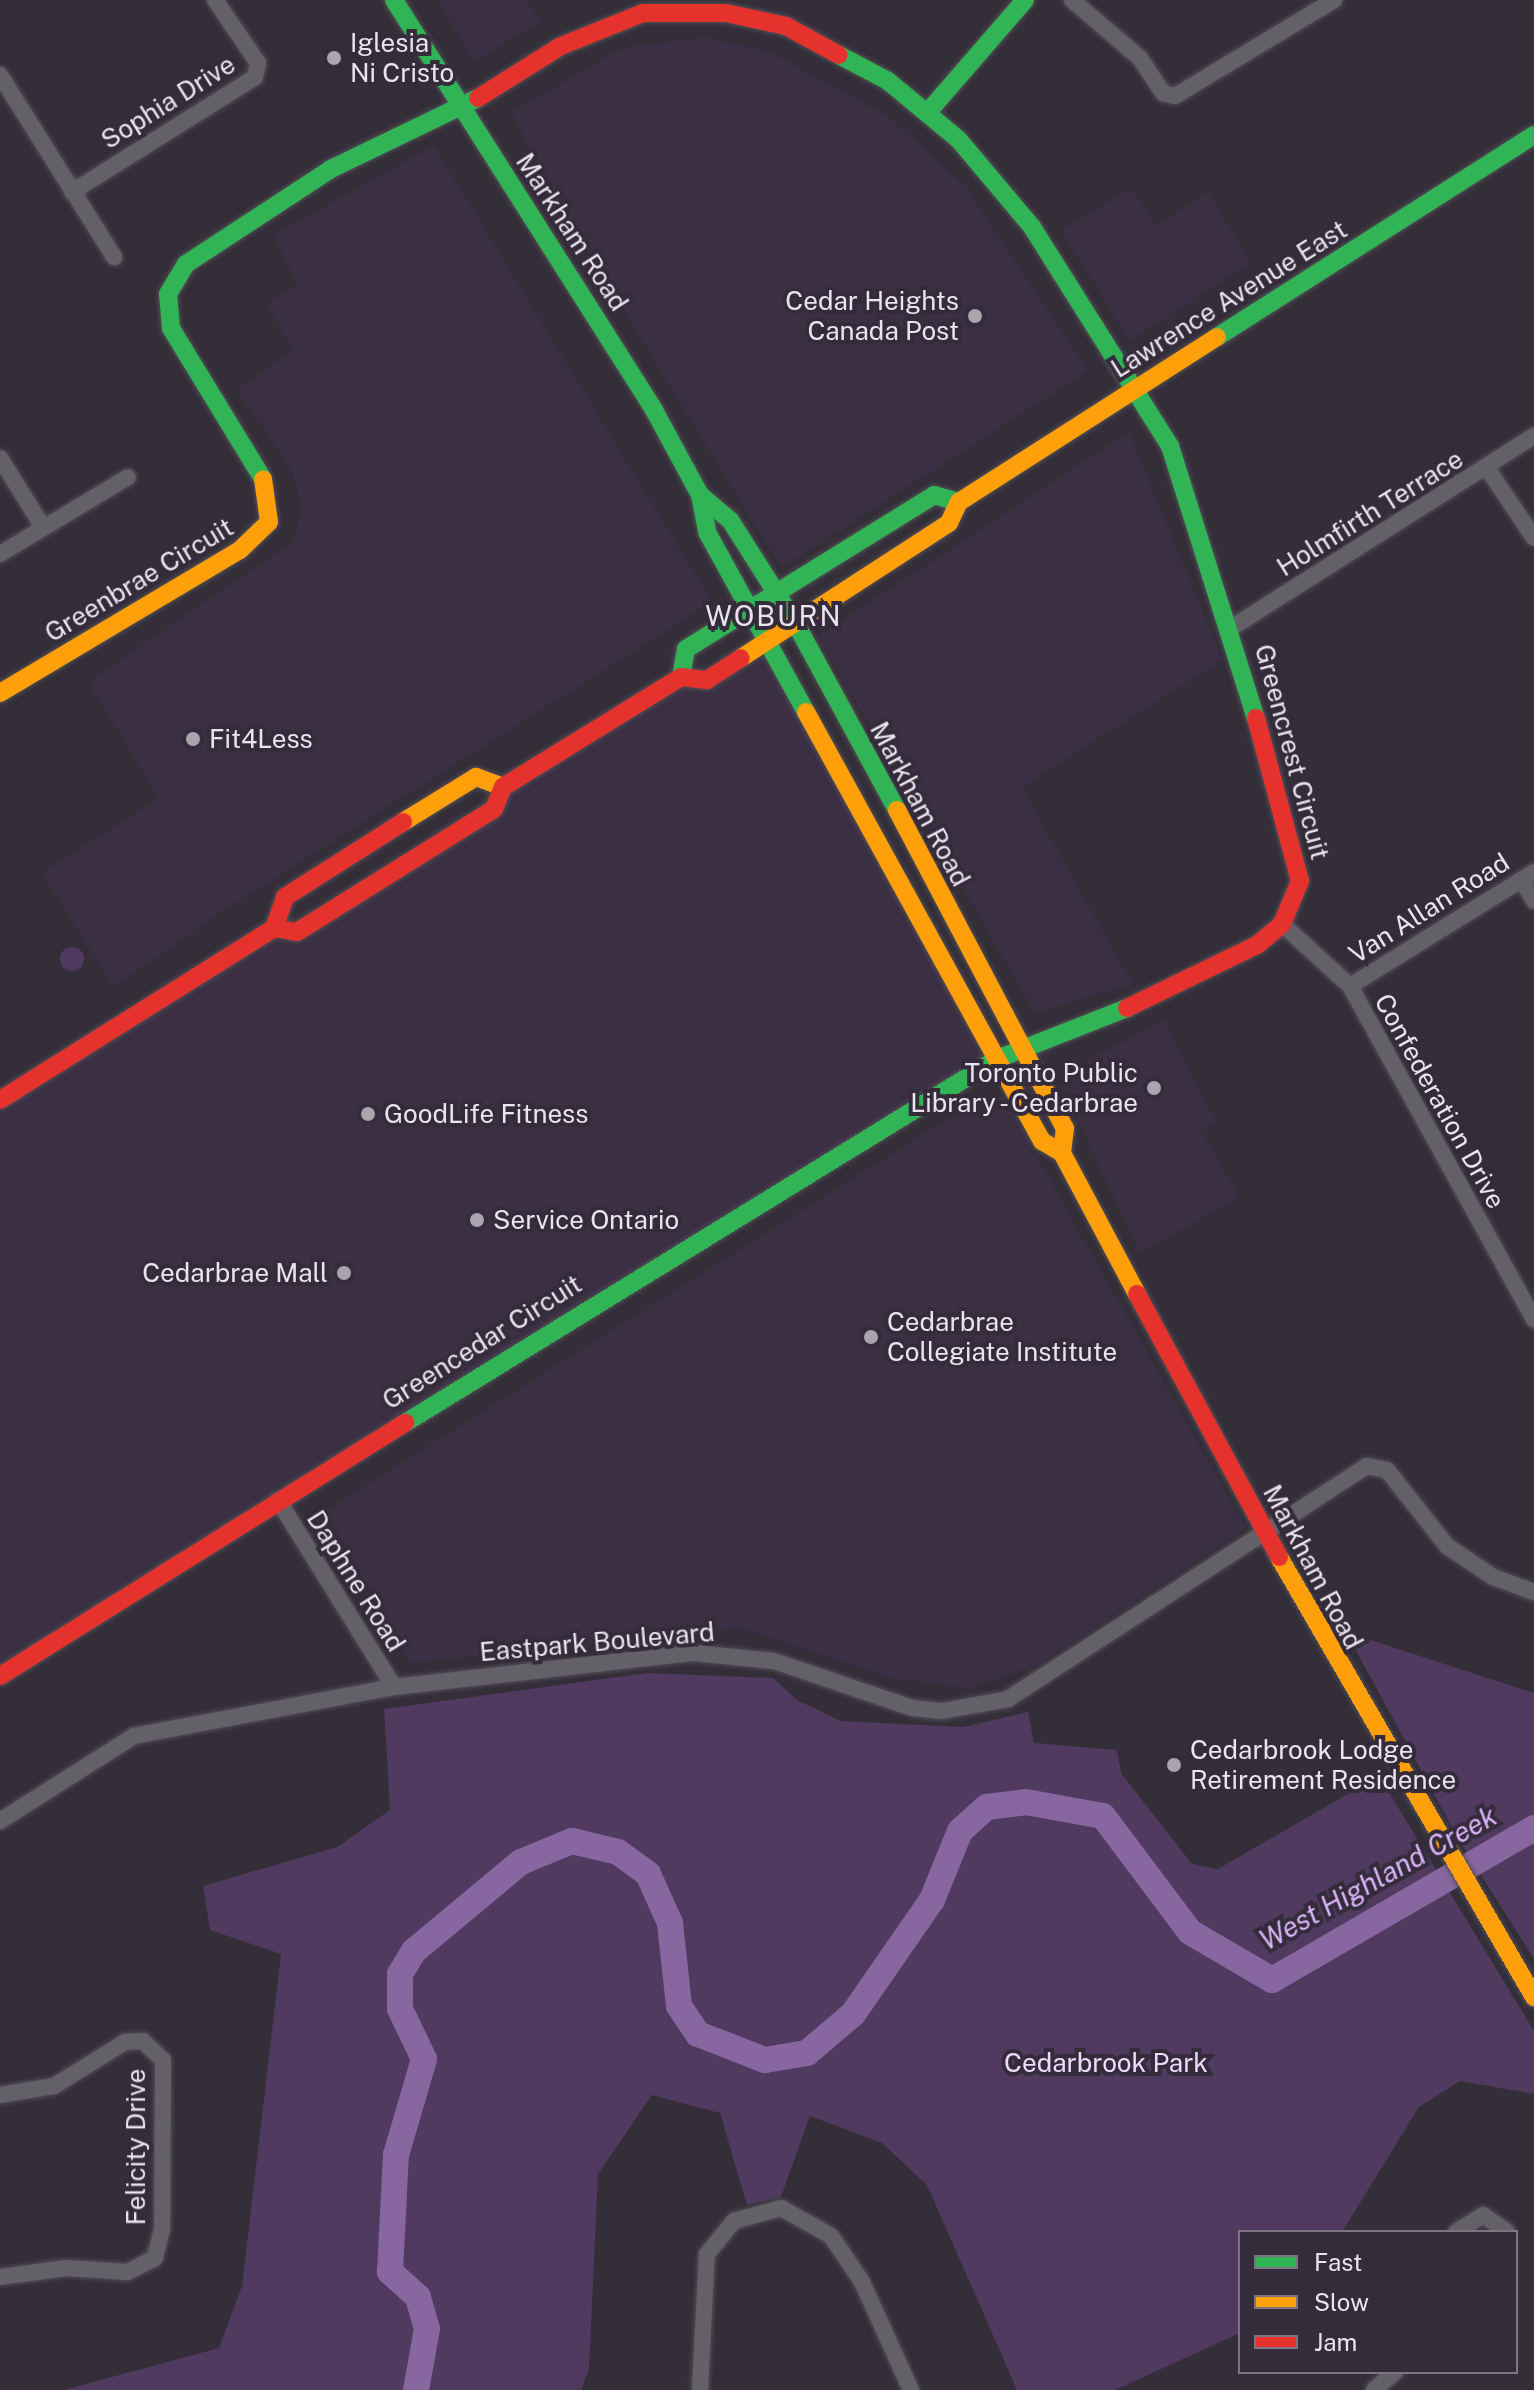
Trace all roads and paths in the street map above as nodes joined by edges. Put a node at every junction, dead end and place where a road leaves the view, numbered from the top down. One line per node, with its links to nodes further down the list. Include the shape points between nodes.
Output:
1 (215, 0): 11 (street, Sophia Drive, via 258,63 255,77)
2 (394, 0): 8 (main road, Markham Road)
3 (1025, 0): 9 (main road)
4 (1072, 0): 5 (street, via 1140,58 1163,93 1175,96)
5 (1334, 0)
6 (642, 7): 8 (main road, Greenbrae Circuit, via 561,46); 9 (main road, Greencrest Circuit, via 704,11 786,26 888,81)
7 (0, 75): 11 (street)
8 (460, 106): 18 (main road, Markham Road, via 654,410); 29 (main road, Greenbrae Circuit, via 331,169 186,264 168,294 171,328 270,490 269,522 240,550)
9 (928, 112): 13 (main road, Greencrest Circuit, via 1004,189)
10 (1532, 137): 13 (main road, Lawrence Avenue East)
11 (72, 192): 12 (street)
12 (114, 257)
13 (1136, 389): 19 (main road, Lawrence Avenue East); 26 (main road, Greencrest Circuit, via 1170,446)
14 (1534, 436): 16 (street, Holmfirth Terrace)
15 (0, 458): 20 (street)
16 (1487, 468): 21 (street); 26 (street, Holmfirth Terrace)
17 (128, 477): 20 (street)
18 (700, 495): 23 (main road, Markham Road, via 730,520); 24 (main road, Markham Road, via 707,532)
19 (959, 502): 23 (main road, via 934,495); 25 (main road, Lawrence Avenue East, via 949,523)
20 (43, 527): 22 (street)
21 (1534, 538)
22 (0, 554)
23 (775, 594): 24 (main road); 25 (main road, Markham Road)
24 (750, 609): 27 (main road, Markham Road); 28 (main road, via 686,649)
25 (796, 624): 27 (main road, Lawrence Avenue East); 36 (main road, Markham Road)
26 (1231, 628): 33 (main road, Greencrest Circuit, via 1299,867)
27 (769, 640): 28 (main road, Lawrence Avenue East, via 707,680); 37 (main road, Markham Road)
28 (681, 677): 30 (main road, Lawrence Avenue East)
29 (0, 693)
30 (503, 787): 34 (main road, Lawrence Avenue East, via 494,809 297,932); 34 (main road, via 476,777 352,853 285,897)
31 (1528, 876): 32 (street); 35 (street, Van Allan Road)
32 (1534, 901)
33 (1282, 924): 35 (street, Confederation Drive); 36 (main road, via 1214,967)
34 (274, 928): 38 (main road, Lawrence Avenue East)
35 (1350, 986): 40 (street, Confederation Drive)
36 (1027, 1050): 37 (main road); 39 (main road, Markham Road, via 1065,1128)
37 (997, 1059): 39 (main road, Markham Road, via 1042,1141); 41 (main road, Greencedar Circuit)
38 (0, 1100)
39 (1062, 1153): 42 (main road, Markham Road)
40 (1534, 1320)
41 (278, 1500): 44 (main road, Greencedar Circuit); 45 (street, Daphne Road)
42 (1263, 1529): 43 (street, Eastpark Boulevard, via 1380,1465 1447,1546 1493,1577); 45 (street, Eastpark Boulevard, via 1029,1689 942,1711 735,1654); 47 (main road, Markham Road, via 1467,1890)
43 (1534, 1592)
44 (0, 1676)
45 (394, 1687): 46 (street, Eastpark Boulevard, via 134,1736)
46 (0, 1821)
47 (1534, 1997)
48 (0, 2095): 51 (street, Felicity Drive, via 54,2086 125,2042 143,2041 163,2060 162,2229 155,2258 127,2272 66,2268)
49 (1459, 2230): 50 (street, via 1483,2215)
50 (1504, 2230)
51 (0, 2277)
52 (1393, 2374): 55 (street)
53 (700, 2390): 54 (street, via 707,2254 734,2221 781,2208 831,2236 862,2282)
54 (911, 2390)
55 (1374, 2390)

